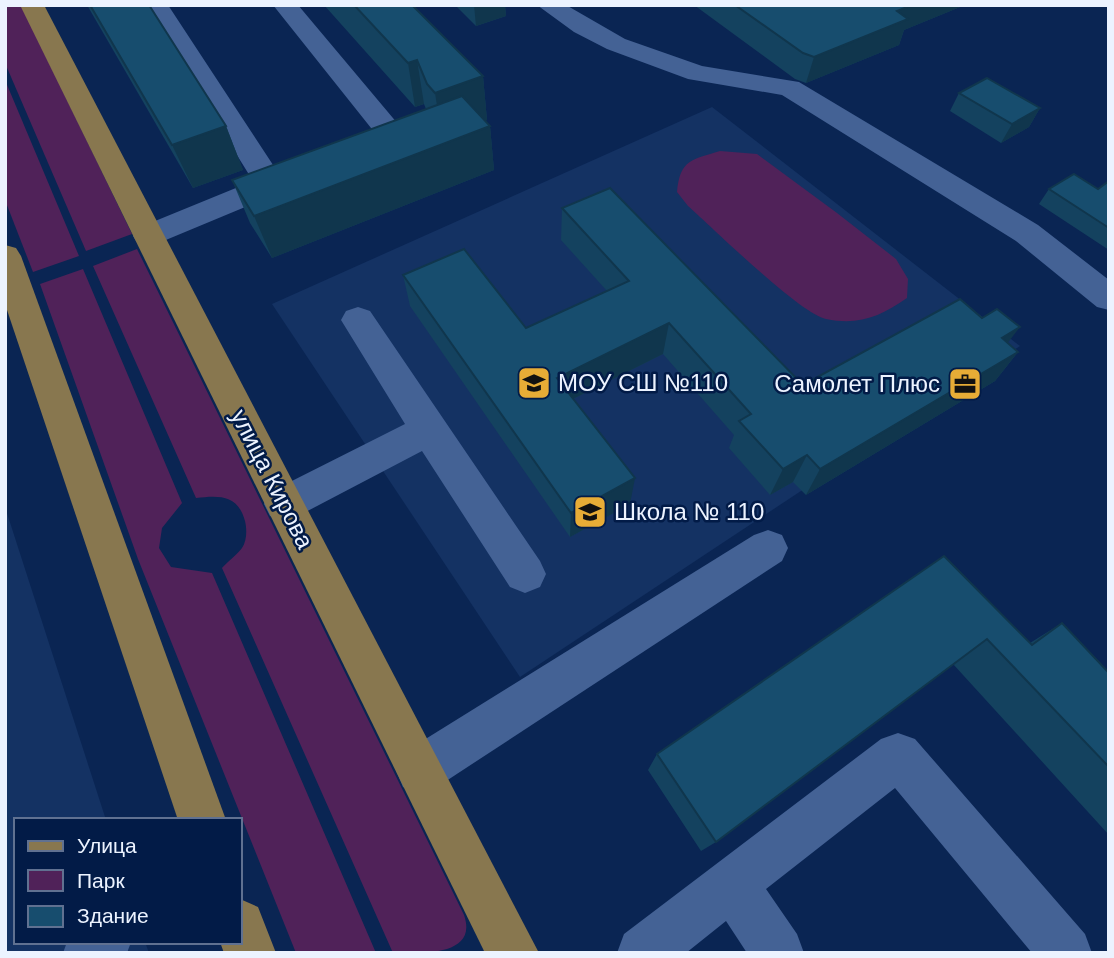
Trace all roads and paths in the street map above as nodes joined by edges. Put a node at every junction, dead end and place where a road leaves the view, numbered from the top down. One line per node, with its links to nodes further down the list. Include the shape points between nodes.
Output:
1 (32, 5): 6 (main road, улица Кирова)
2 (156, 5): 5 (lane)
3 (285, 5): 5 (lane, via 393,136)
4 (549, 5): 8 (lane, via 616,44 697,73 790,88 1027,233)
5 (271, 185): 6 (lane)
6 (149, 236): 11 (main road, улица Кирова)
7 (8, 274): 15 (main road)
8 (1109, 298)
9 (358, 320): 10 (lane)
10 (428, 430): 11 (lane); 13 (lane)
11 (285, 504): 14 (main road, улица Кирова)
12 (768, 548): 14 (lane)
13 (525, 574)
14 (419, 770): 18 (main road, улица Кирова)
15 (201, 818)
16 (733, 885): 20 (lane); 21 (lane); 22 (lane, via 898,756)
17 (242, 931): 19 (main road)
18 (511, 952)
19 (250, 953)
20 (643, 953)
21 (778, 953)
22 (1066, 953)

